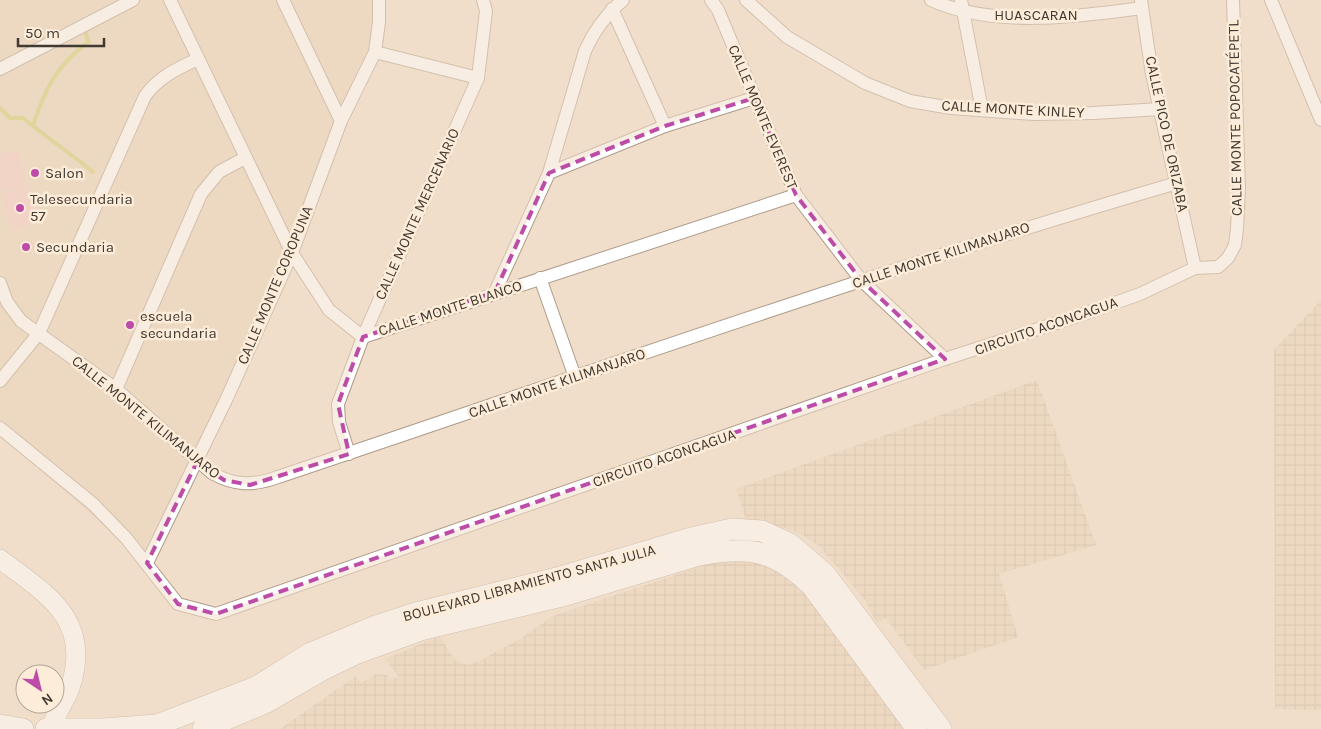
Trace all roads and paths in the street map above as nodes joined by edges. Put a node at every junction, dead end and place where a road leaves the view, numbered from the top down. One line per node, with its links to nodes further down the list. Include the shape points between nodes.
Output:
1 (133, 0): 17 (street)
2 (170, 0): 16 (street, CALLE MONTE BLANCO)
3 (283, 0): 23 (street)
4 (379, 0): 15 (street, CALLE MONTE COROPUNA)
5 (623, 0): 14 (street)
6 (711, 0): 19 (street, CALLE MONTE EVEREST)
7 (746, 0): 21 (street, CALLE MONTE KINLEY, via 786,37 865,83 910,101)
8 (931, 0): 13 (street, HUASCARAN)
9 (1233, 0): 30 (street, CALLE MONTE POPOCATÉPETL, via 1239,188 1235,245 1218,267)
10 (1271, 0): 22 (street)
11 (486, 4): 18 (street, CALLE MONTE MERCENARIO)
12 (1142, 4): 13 (street, HUASCARAN, via 1061,16 988,16); 20 (street, CALLE PICO DE ORIZABA, via 1152,74)
13 (962, 6): 21 (street)
14 (612, 9): 24 (street); 26 (street, via 585,51)
15 (375, 52): 18 (street); 23 (street, CALLE MONTE COROPUNA)
16 (198, 59): 25 (street, CALLE MONTE BLANCO); 35 (street, via 168,73 144,96)
17 (0, 68)
18 (478, 78): 36 (street, CALLE MONTE MERCENARIO)
19 (754, 98): 24 (street); 28 (street, CALLE MONTE EVEREST)
20 (1161, 109): 21 (street, CALLE MONTE KINLEY, via 1034,114); 27 (street, CALLE PICO DE ORIZABA)
21 (982, 110)
22 (1321, 120)
23 (341, 121): 29 (street, CALLE MONTE COROPUNA)
24 (664, 126): 26 (street)
25 (245, 158): 29 (street, CALLE MONTE BLANCO); 40 (street, via 219,172 201,194)
26 (549, 173): 34 (street)
27 (1177, 183): 30 (street, CALLE PICO DE ORIZABA); 32 (street, CALLE MONTE KILIMANJARO)
28 (796, 195): 31 (street, CALLE MONTE BLANCO); 32 (street, CALLE MONTE EVEREST)
29 (292, 252): 36 (street, CALLE MONTE BLANCO, via 329,310); 43 (street, CALLE MONTE COROPUNA)
30 (1195, 268): 37 (street, CIRCUITO ACONCAGUA, via 1131,297 998,344)
31 (540, 278): 34 (street, CALLE MONTE BLANCO); 38 (street)
32 (861, 280): 37 (street, CALLE MONTE EVEREST); 38 (street, CALLE MONTE KILIMANJARO)
33 (0, 283): 35 (street, CALLE MONTE KILIMANJARO, via 7,302 21,321)
34 (495, 292): 36 (street, CALLE MONTE BLANCO)
35 (39, 334): 39 (street); 40 (street, CALLE MONTE KILIMANJARO)
36 (363, 337): 42 (street, CALLE MONTE MERCENARIO, via 338,404 339,422)
37 (945, 359): 45 (street, CIRCUITO ACONCAGUA, via 216,614 178,604 165,591)
38 (575, 377): 42 (street, CALLE MONTE KILIMANJARO)
39 (0, 381)
40 (116, 389): 43 (street, CALLE MONTE KILIMANJARO)
41 (0, 428): 45 (street, CIRCUITO ACONCAGUA, via 93,504)
42 (349, 454): 43 (street, CALLE MONTE KILIMANJARO, via 250,485 224,480)
43 (198, 462): 45 (street, CALLE MONTE COROPUNA)
44 (0, 559): 48 (street, via 55,601 70,625 74,672 70,688)
45 (147, 563)
46 (0, 724): 47 (main road)
47 (22, 729)
48 (49, 729): 51 (main road, BOULEVARD LIBRAMIENTO SANTA JULIA, via 157,725 256,687 309,654 376,626 691,538 732,530 762,531 790,544 818,568)
49 (203, 729): 50 (main road, BOULEVARD LIBRAMIENTO SANTA JULIA, via 267,702 355,654 424,629 520,607 699,554 728,549 751,550 793,567 812,586)
50 (917, 729)
51 (942, 729)

